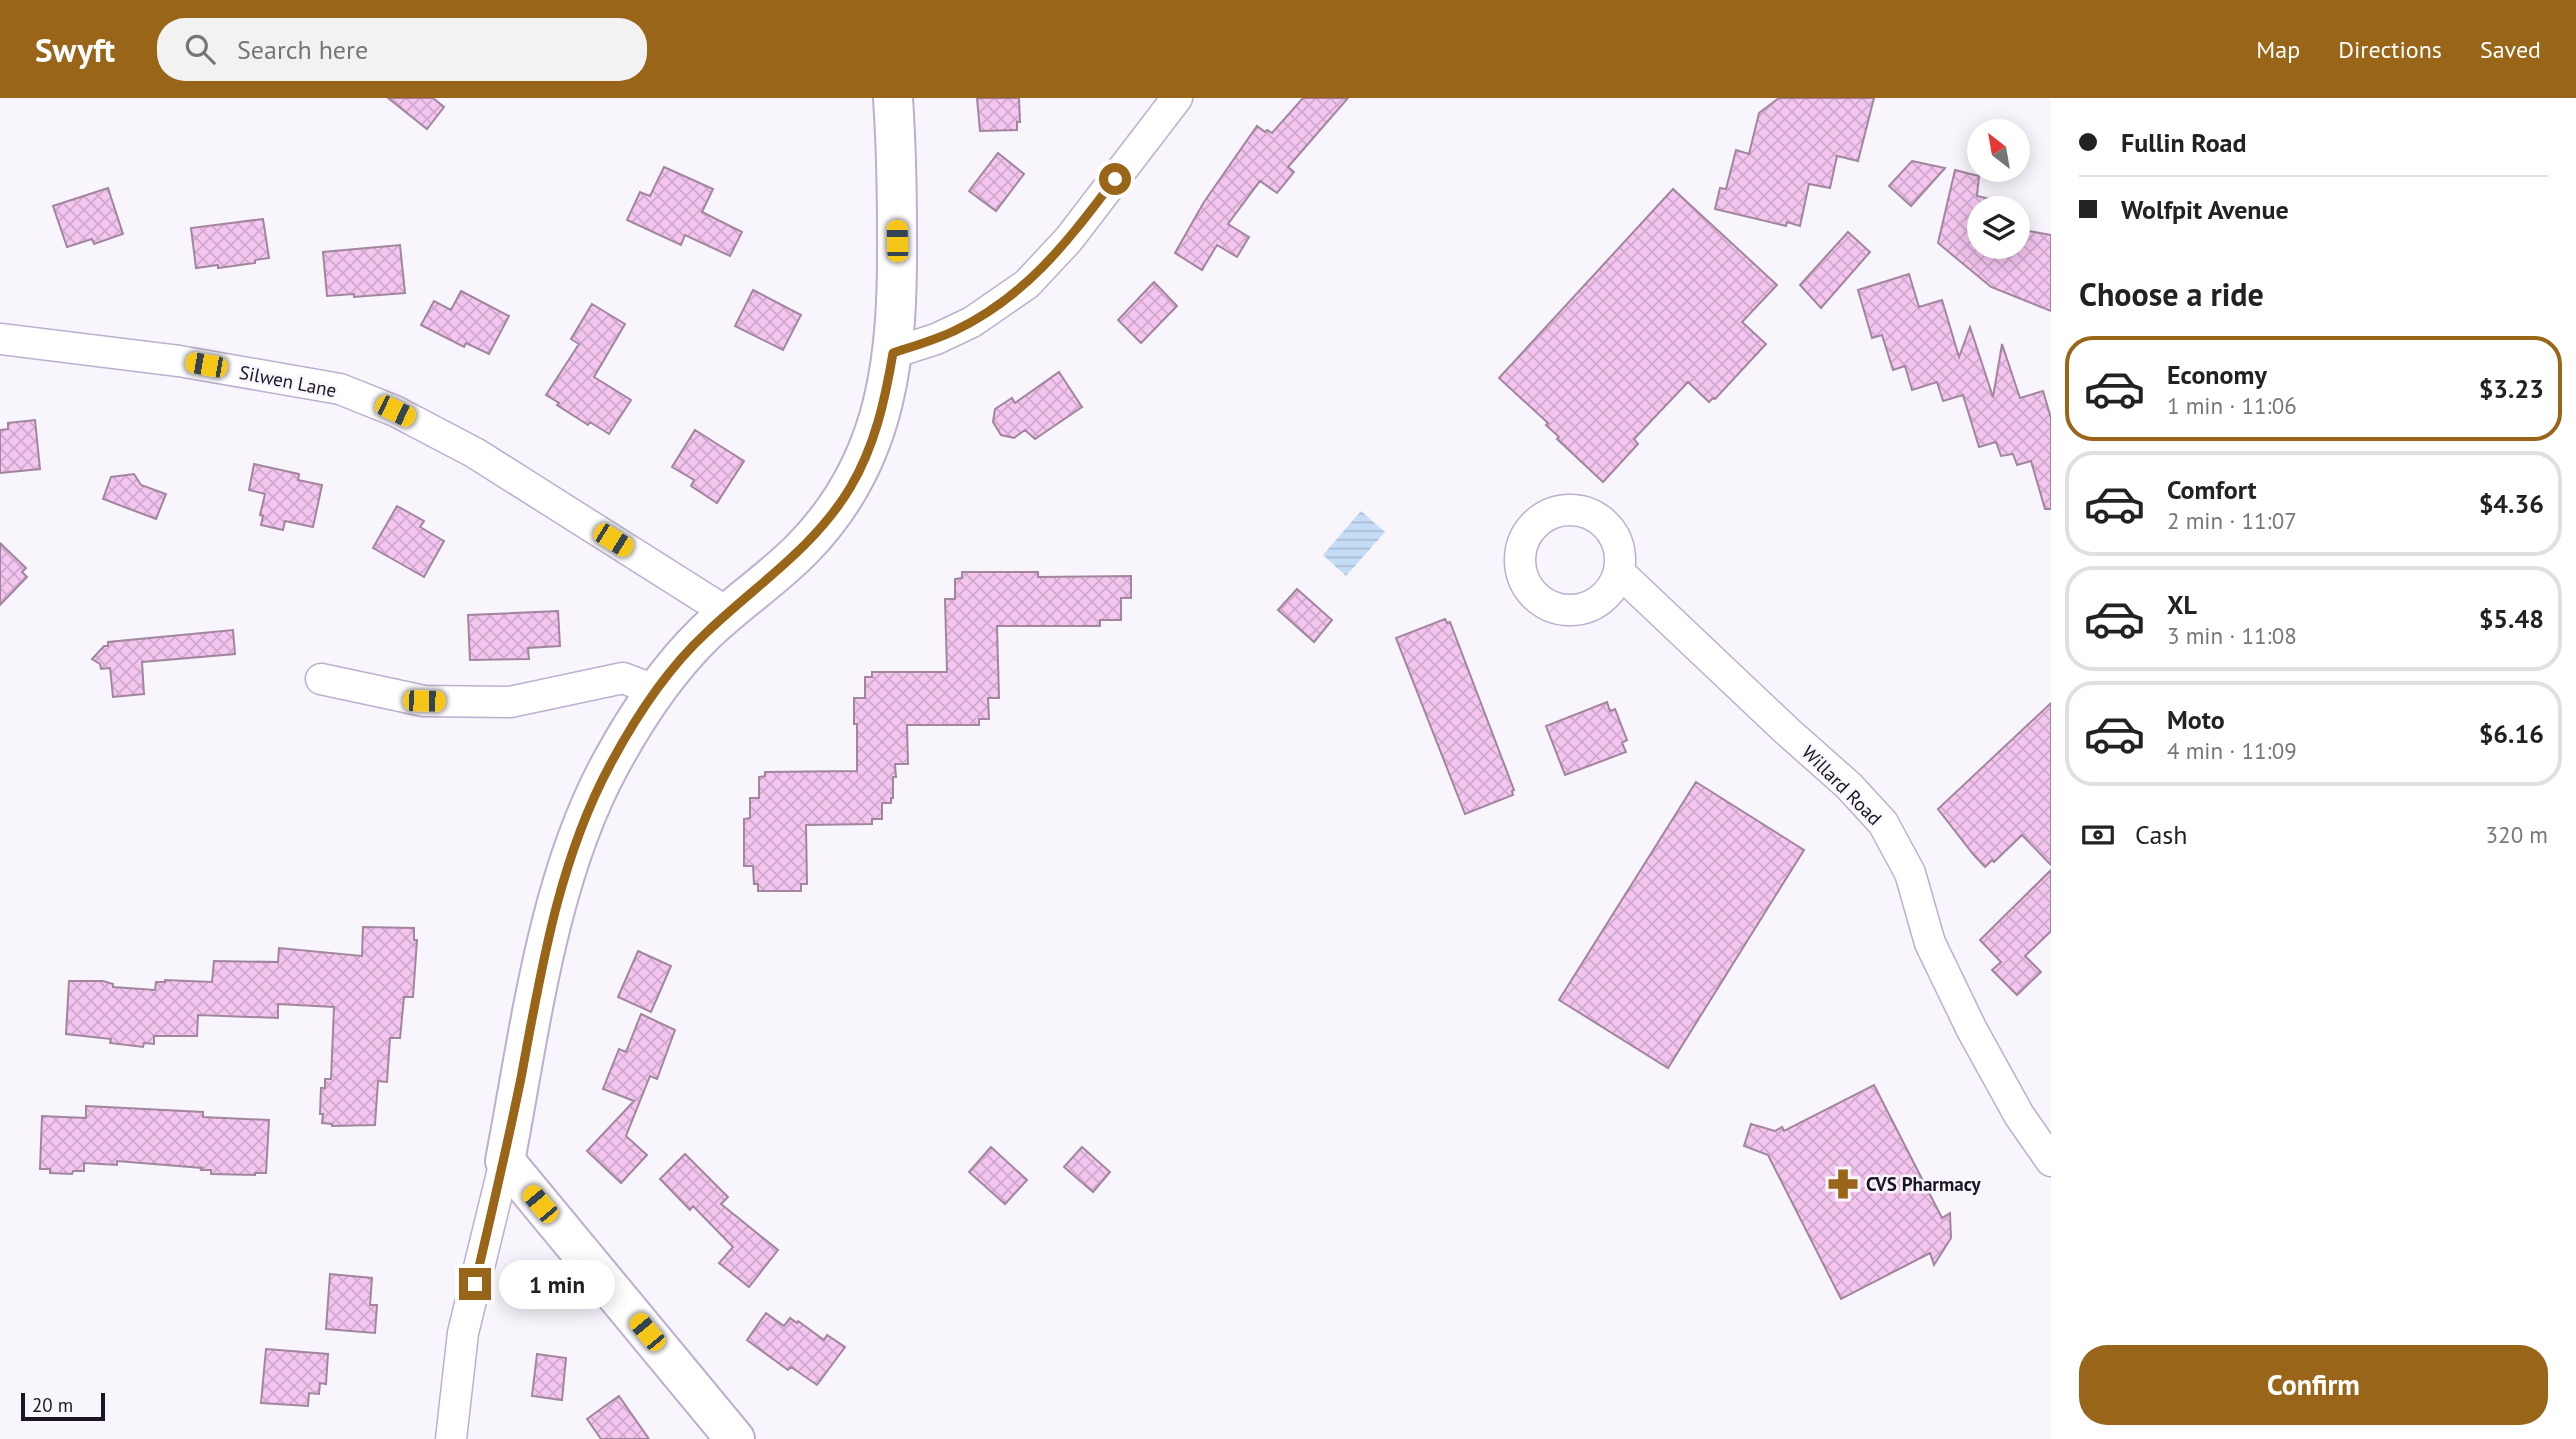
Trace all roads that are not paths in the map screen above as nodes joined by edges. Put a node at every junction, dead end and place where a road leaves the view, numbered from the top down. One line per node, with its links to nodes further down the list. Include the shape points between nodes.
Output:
1 (893, 98): 4 (street, via 898,269)
2 (1177, 98): 4 (street, via 1069,239 1027,284 963,326)
3 (0, 339): 6 (street, Silwen Lane, via 179,360 340,389 464,447)
4 (893, 353): 6 (street, via 874,438 849,490 800,551)
5 (1619, 572): 10 (street, Willard Road, via 1883,823 1910,873 1930,943 1972,1030 2019,1115)
6 (728, 613): 8 (street)
7 (321, 679): 8 (street, via 424,701 510,702 623,678)
8 (657, 691): 9 (street, via 590,803 573,848 547,945)
9 (505, 1161): 11 (street, via 463,1333); 12 (street)
10 (2051, 1161)
11 (451, 1439)
12 (736, 1439)

